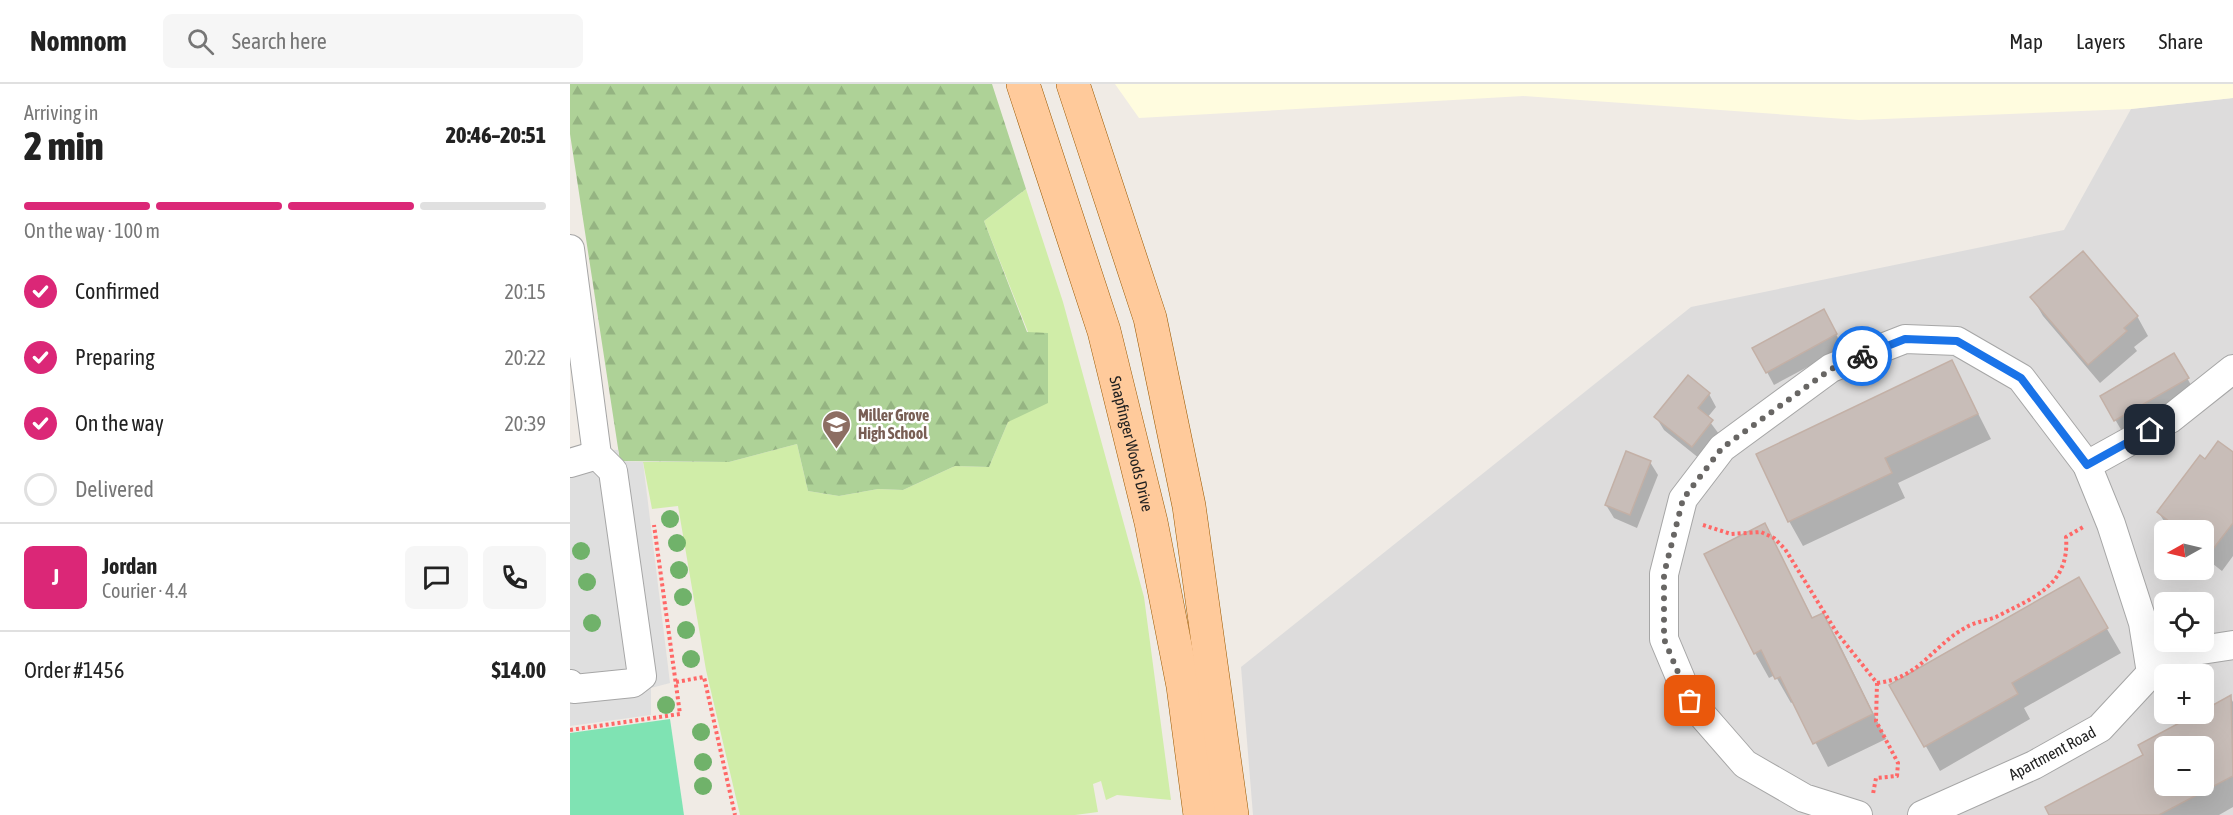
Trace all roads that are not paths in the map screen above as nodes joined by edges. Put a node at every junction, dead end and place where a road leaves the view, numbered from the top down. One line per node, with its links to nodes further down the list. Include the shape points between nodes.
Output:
1 (1023, 84): 12 (main road, Snapfinger Woods Drive, via 1104,331 1151,522 1183,686)
2 (1073, 84): 13 (main road, via 1150,318 1188,506)
3 (570, 249): 5 (street)
4 (2233, 369): 7 (street, via 2170,419)
5 (597, 455): 6 (street); 10 (street, via 613,471 642,676 633,683 574,689)
6 (570, 463)
7 (2087, 465): 9 (street, Apartment Road, via 2143,623); 11 (street, Apartment Road, via 2021,378 1957,341 1905,339 1831,369 1722,448 1683,499 1664,574 1664,639 1690,701 1745,764 1804,798)
8 (2233, 645): 9 (street)
9 (2149, 658): 14 (street, Apartment Road, via 2151,673 2100,728 2034,765)
10 (570, 684)
11 (1864, 809)
12 (1200, 815)
13 (1232, 815)
14 (1922, 815)

